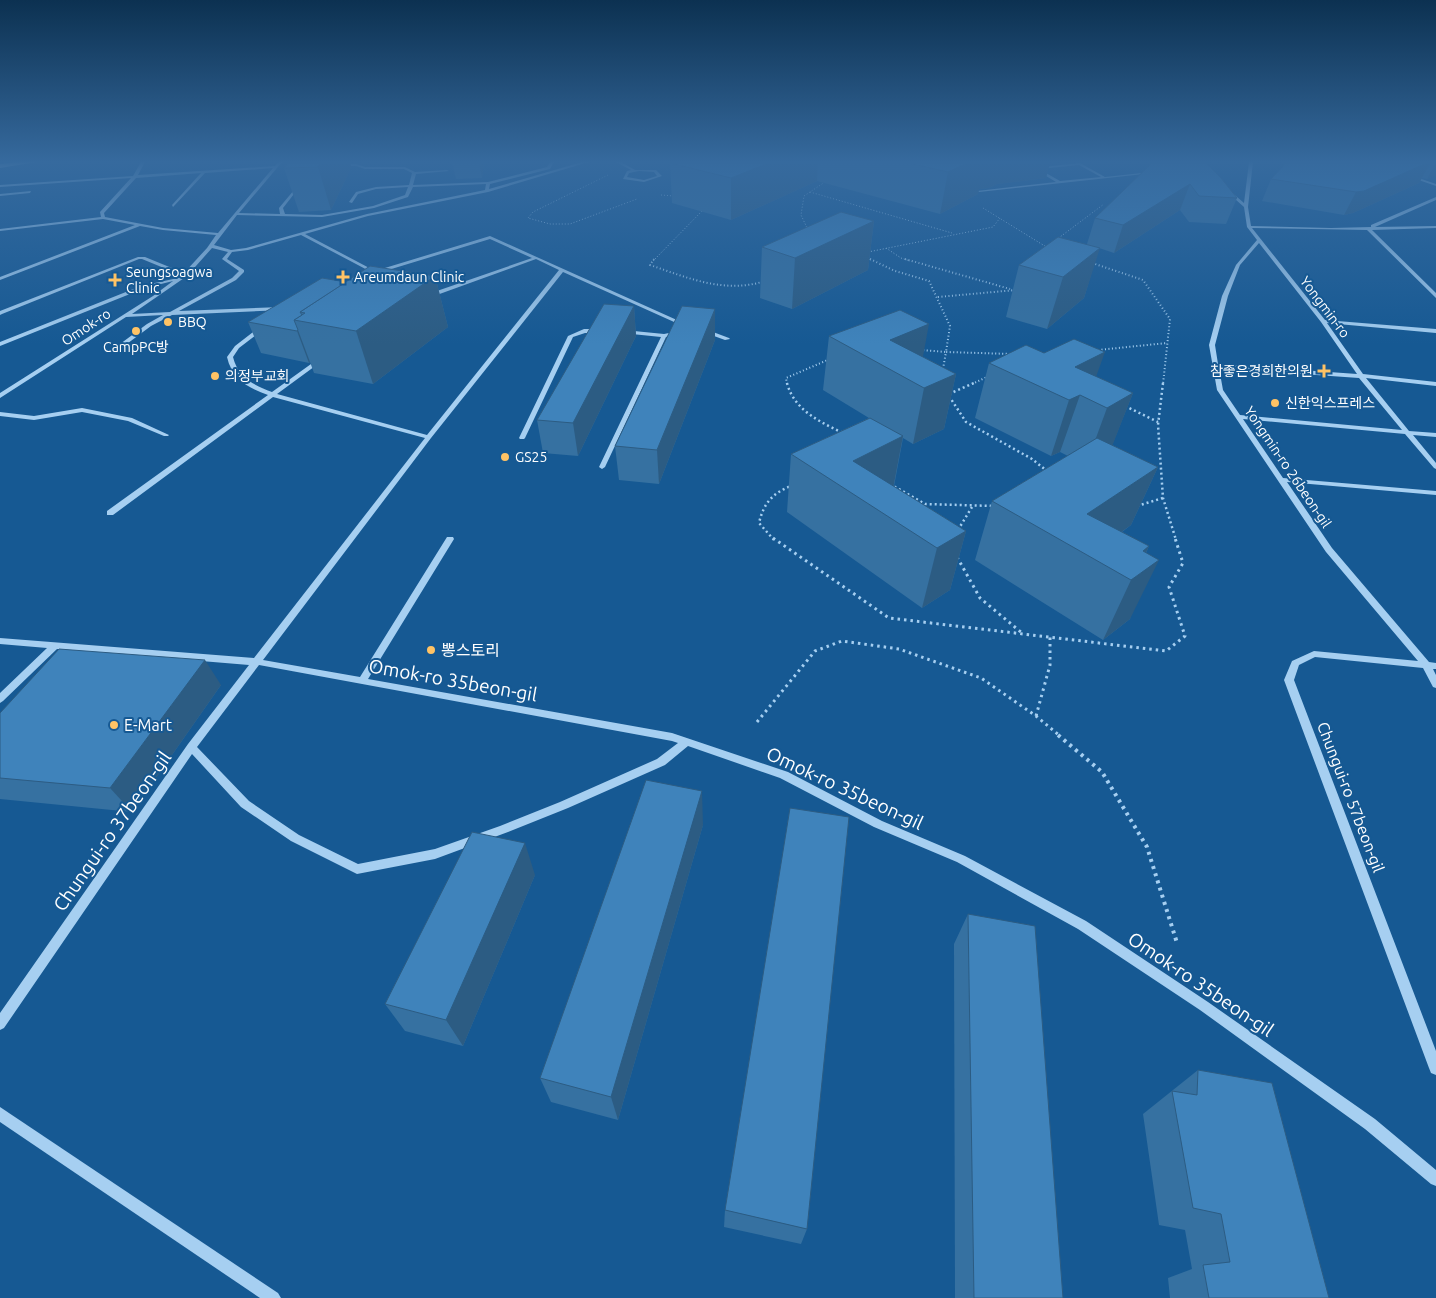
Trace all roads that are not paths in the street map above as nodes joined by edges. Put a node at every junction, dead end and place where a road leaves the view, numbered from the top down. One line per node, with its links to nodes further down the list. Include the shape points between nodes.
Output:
1 (64, 223): 11 (street)
2 (127, 223): 7 (street)
3 (229, 223): 12 (street, Omok-ro)
4 (340, 223): 13 (street)
5 (1248, 223): 8 (street, Yongmin-ro)
6 (1380, 223): 10 (street)
7 (139, 225): 12 (street); 24 (street)
8 (1249, 227): 10 (street); 14 (street, Yongmin-ro)
9 (1436, 227): 10 (street)
10 (1368, 228): 26 (street)
11 (0, 230)
12 (219, 234): 15 (street, Omok-ro)
13 (302, 234): 16 (street); 20 (street)
14 (1259, 240): 31 (street, Yongmin-ro); 42 (street, Yongmin-ro 26beon-gil, via 1238,265 1225,296 1212,345)
15 (212, 246): 16 (street); 23 (street, Omok-ro)
16 (231, 251): 28 (street, via 224,259 242,271 234,279)
17 (535, 258): 18 (street, via 490,237); 19 (street); 25 (street, via 434,294)
18 (386, 270): 20 (street); 21 (street)
19 (562, 270): 37 (street, via 690,329); 52 (street, Chungui-ro 37beon-gil)
20 (374, 273): 22 (street)
21 (394, 274)
22 (365, 276)
23 (182, 277): 27 (street, via 138,258); 29 (street, Omok-ro); 39 (street, via 143,287)
24 (1, 278)
25 (426, 290)
26 (1436, 296)
27 (0, 312)
28 (169, 313): 29 (street); 30 (street, via 288,309); 40 (street)
29 (124, 316): 46 (street, Omok-ro)
30 (273, 320)
31 (1323, 321): 36 (street); 43 (street, Yongmin-ro)
32 (266, 325): 45 (street, via 237,347 230,358 245,382)
33 (698, 329): 38 (street)
34 (611, 330): 53 (street, via 584,331 571,336)
35 (620, 331): 37 (street)
36 (1436, 331)
37 (664, 336): 54 (street)
38 (727, 339)
39 (0, 344)
40 (114, 351)
41 (328, 353): 45 (street)
42 (1216, 366): 43 (street); 48 (street, Yongmin-ro 26beon-gil, via 1220,390)
43 (1361, 376): 44 (street); 49 (street, Yongmin-ro)
44 (1436, 384)
45 (272, 395): 52 (street); 58 (street)
46 (0, 396)
47 (0, 414): 50 (street, via 34,418 82,410 130,419)
48 (1239, 418): 49 (street); 56 (street, Yongmin-ro 26beon-gil)
49 (1409, 433): 51 (street); 55 (street, Yongmin-ro)
50 (166, 435)
51 (1436, 435)
52 (429, 436): 62 (street, Chungui-ro 37beon-gil)
53 (522, 438)
54 (602, 467)
55 (1436, 467)
56 (1282, 480): 57 (street); 63 (street, Yongmin-ro 26beon-gil, via 1329,550)
57 (1436, 493)
58 (110, 513)
59 (450, 539): 64 (street)
60 (0, 642): 61 (street, Omok-ro 35beon-gil)
61 (54, 646): 62 (street, Omok-ro 35beon-gil); 66 (street)
62 (258, 662): 64 (street, Omok-ro 35beon-gil); 68 (street, Chungui-ro 37beon-gil)
63 (1432, 666): 65 (street, Yongmin-ro 26beon-gil); 70 (street, Chungui-ro 57beon-gil, via 1314,654 1295,663 1289,680)
64 (362, 681): 67 (street, Omok-ro 35beon-gil)
65 (1436, 685)
66 (0, 699)
67 (686, 742): 68 (street, via 661,762 504,829 434,854 358,869 294,838 245,804); 72 (street, Omok-ro 35beon-gil, via 784,775 878,824 961,859 1082,925 1204,1006 1370,1124)
68 (191, 748): 69 (street, Chungui-ro 37beon-gil)
69 (0, 1024)
70 (1436, 1068)
71 (0, 1114): 73 (street)
72 (1436, 1179)
73 (273, 1298)

